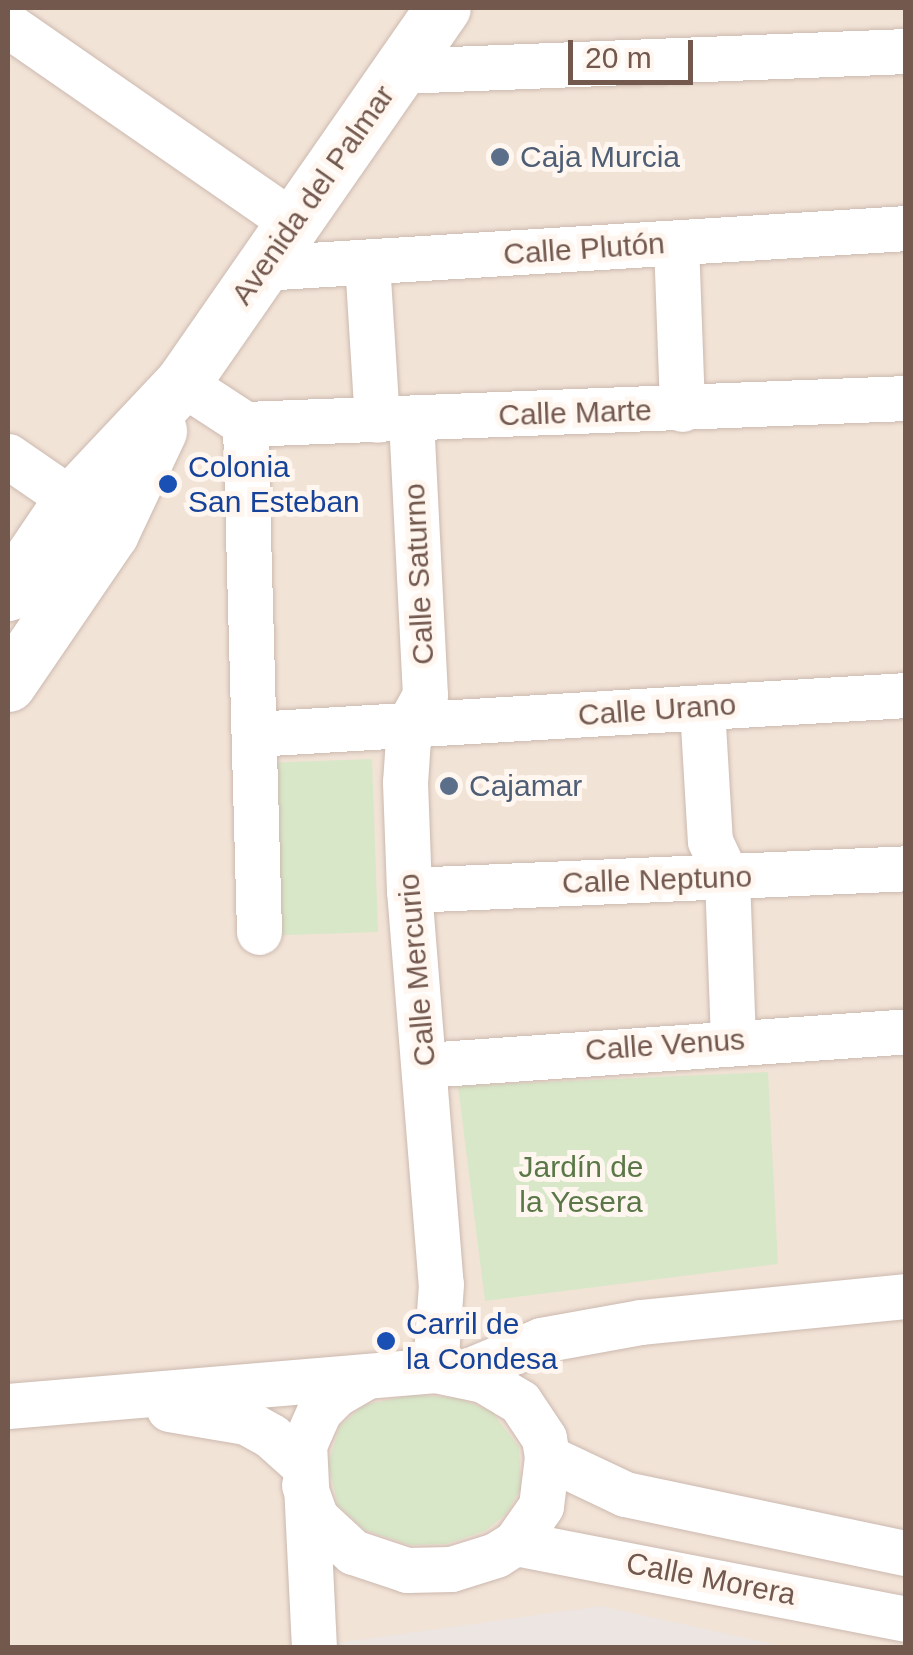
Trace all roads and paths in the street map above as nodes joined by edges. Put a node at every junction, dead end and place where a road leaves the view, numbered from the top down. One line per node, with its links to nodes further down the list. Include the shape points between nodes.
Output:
1 (443, 8): 4 (main road, Avenida del Palmar)
2 (8, 25): 5 (street)
3 (906, 51): 4 (street)
4 (400, 71): 5 (main road, Avenida del Palmar)
5 (294, 223): 9 (main road, Avenida del Palmar)
6 (906, 228): 7 (street, Calle Plutón)
7 (676, 243): 8 (street, Calle Plutón); 12 (street)
8 (367, 262): 9 (street, Calle Plutón); 13 (street, Calle Saturno)
9 (262, 268): 10 (main road, Avenida del Palmar)
10 (182, 383): 14 (street); 16 (main road, Avenida del Palmar); 18 (main road, Avenida del Palmar, via 111,533)
11 (906, 398): 12 (street, Calle Marte)
12 (682, 409): 13 (street, Calle Marte)
13 (394, 419): 14 (street, Calle Marte); 21 (street, Calle Saturno, via 425,695)
14 (245, 424): 22 (street)
15 (8, 456): 16 (street)
16 (72, 500): 17 (main road, Avenida del Palmar)
17 (8, 593)
18 (8, 684)
19 (906, 696): 20 (street, Calle Urano)
20 (702, 708): 21 (street, Calle Urano); 24 (street, via 710,841)
21 (409, 724): 22 (street); 25 (street, Calle Mercurio)
22 (254, 734): 26 (street)
23 (906, 868): 24 (street, Calle Neptuno)
24 (727, 877): 25 (street, Calle Neptuno); 28 (street)
25 (409, 890): 29 (street, Calle Mercurio)
26 (260, 932)
27 (906, 1031): 28 (street, Calle Venus)
28 (733, 1040): 29 (street, Calle Venus)
29 (425, 1065): 31 (street, Calle Mercurio)
30 (906, 1296): 31 (street, via 641,1322 542,1340)
31 (449, 1371): 32 (street); 35 (street, via 520,1402 544,1438)
32 (369, 1376): 33 (street); 36 (street, via 319,1411 304,1446)
33 (63, 1399): 34 (street); 36 (street, via 246,1422 271,1436)
34 (8, 1406)
35 (547, 1457): 37 (street, via 542,1506); 38 (street, via 624,1494)
36 (303, 1474): 39 (street, via 316,1518 342,1545); 41 (street)
37 (515, 1543): 39 (street, via 451,1569); 40 (street, Calle Morera)
38 (906, 1553)
39 (407, 1570): 41 (street, via 344,1582 326,1602)
40 (906, 1619)
41 (313, 1641)

